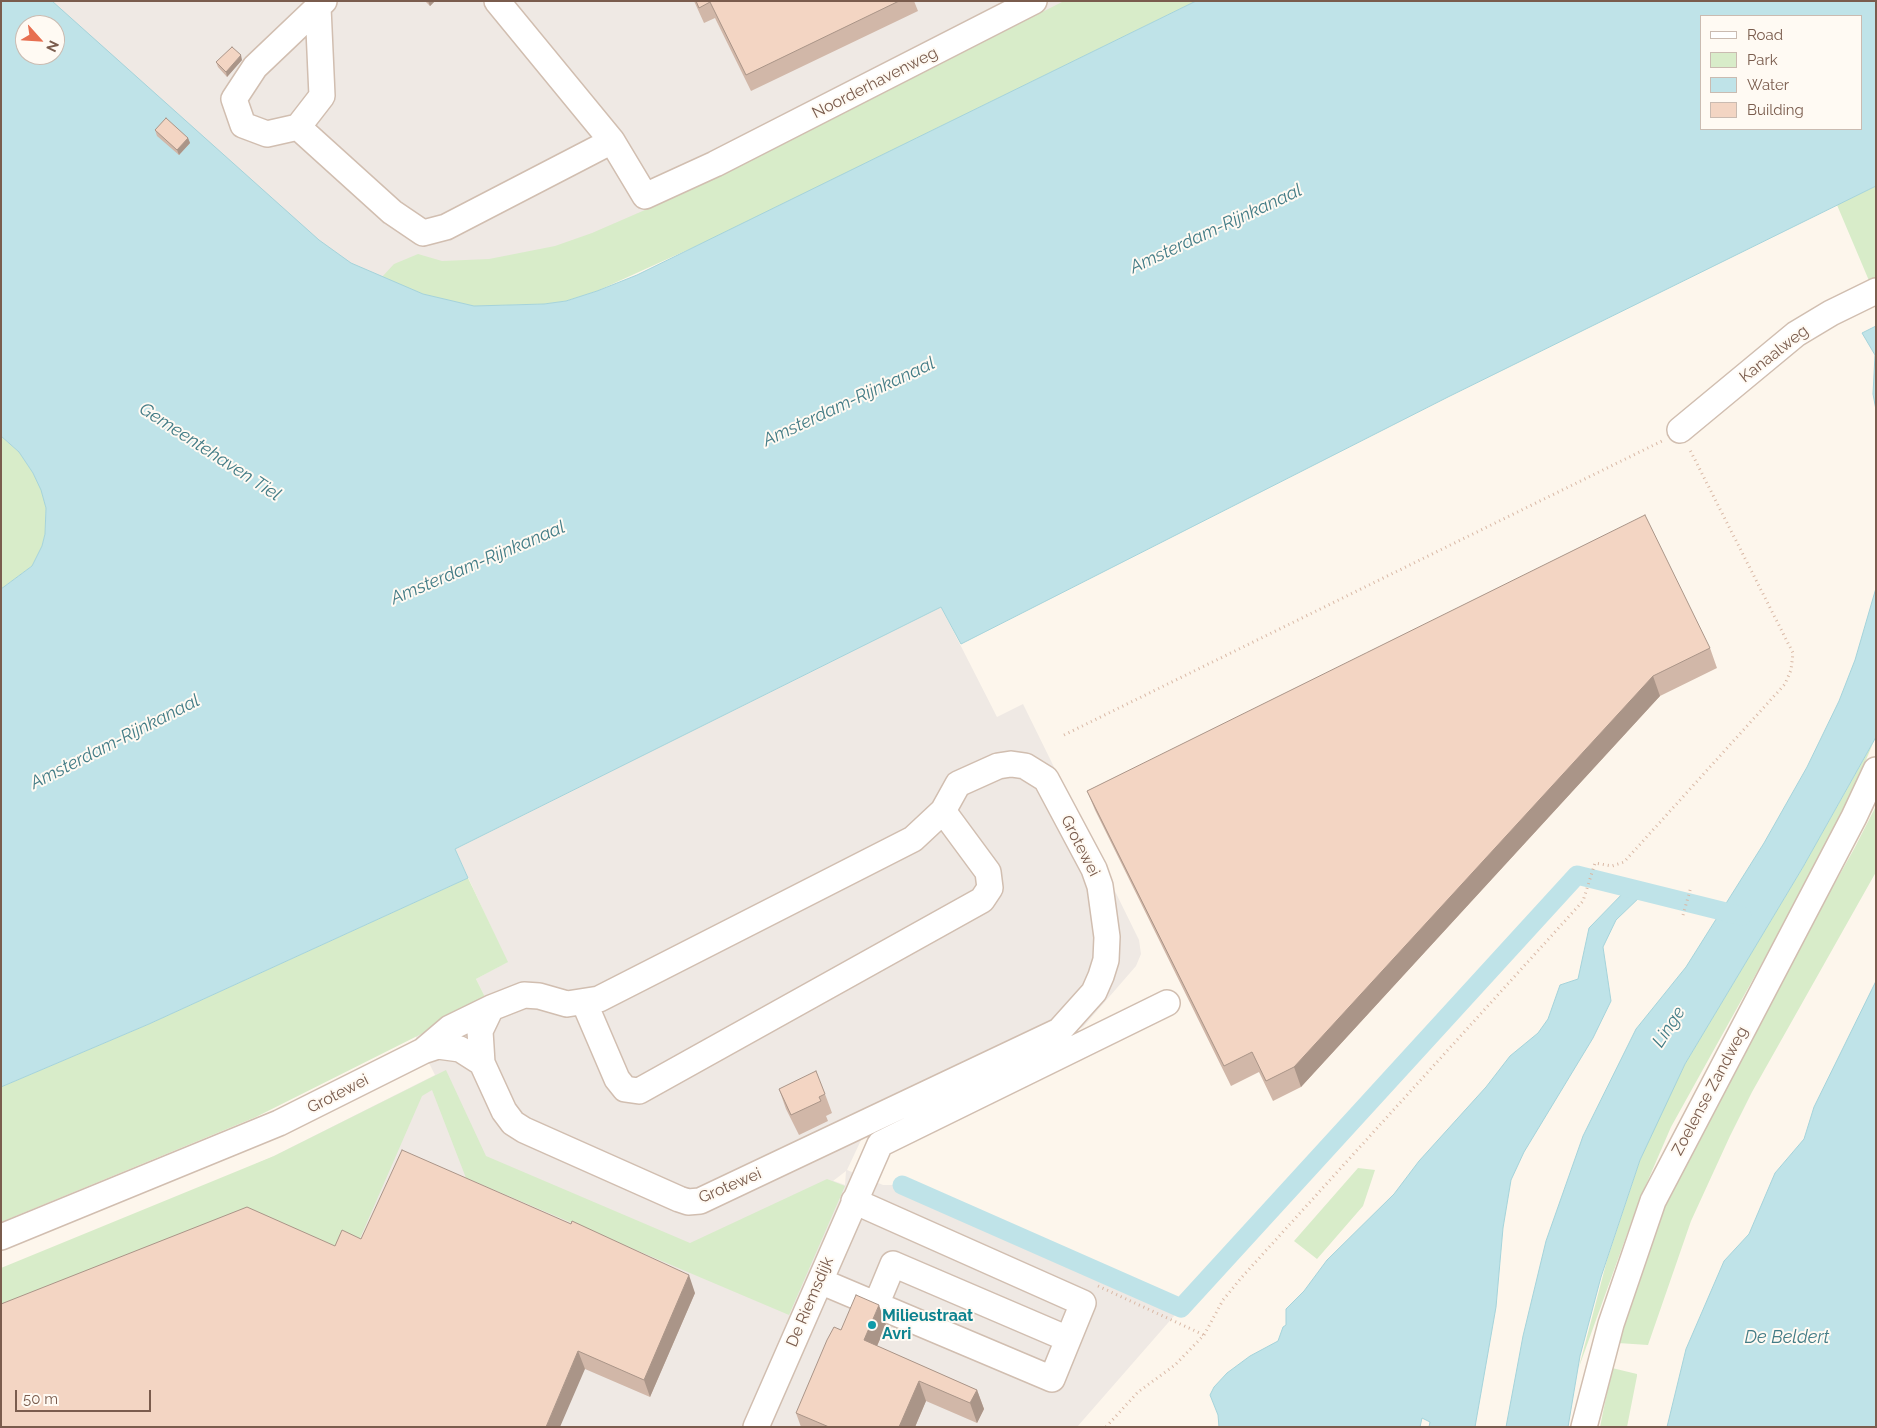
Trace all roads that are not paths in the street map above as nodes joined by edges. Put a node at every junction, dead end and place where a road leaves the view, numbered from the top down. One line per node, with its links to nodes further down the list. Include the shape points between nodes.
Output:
1 (497, 1): 5 (street)
2 (1034, 1): 5 (street, Noorderhavenweg, via 715,164 645,196)
3 (321, 4): 4 (street, via 322,96); 4 (street, via 255,67 234,99 243,125 267,134)
4 (298, 127): 5 (street, via 392,212 423,233 446,227)
5 (612, 141)
6 (1876, 291): 7 (street, Kanaalweg, via 1796,334)
7 (1680, 430)
8 (1876, 770): 21 (street, Zoelense Zandweg, via 1653,1201 1611,1324)
9 (943, 811): 10 (street, via 913,838 599,1000); 10 (street, via 988,872 990,888 982,900 640,1090 625,1089 617,1079); 14 (street, Grotewei, via 958,784 998,766 1011,764 1036,772 1046,779 1094,869 1104,906 1106,960 1094,992 1060,1031 711,1197 688,1202 513,1124)
10 (584, 1002): 12 (street, via 567,1004 524,995)
11 (1167, 1003): 15 (street, De Riemsdijk, via 880,1144)
12 (491, 1008): 13 (street, via 450,1028); 14 (street, via 480,1031)
13 (423, 1051): 14 (street, Grotewei, via 447,1046 460,1049); 16 (street, Grotewei, via 279,1123)
14 (482, 1063)
15 (854, 1201): 17 (street, De Riemsdijk); 19 (street, via 1083,1303)
16 (1, 1237)
17 (820, 1281): 18 (street); 20 (street, De Riemsdijk)
18 (876, 1305): 19 (street, via 893,1264); 19 (street, via 1052,1380)
19 (1068, 1339)
20 (756, 1427)
21 (1584, 1427)

